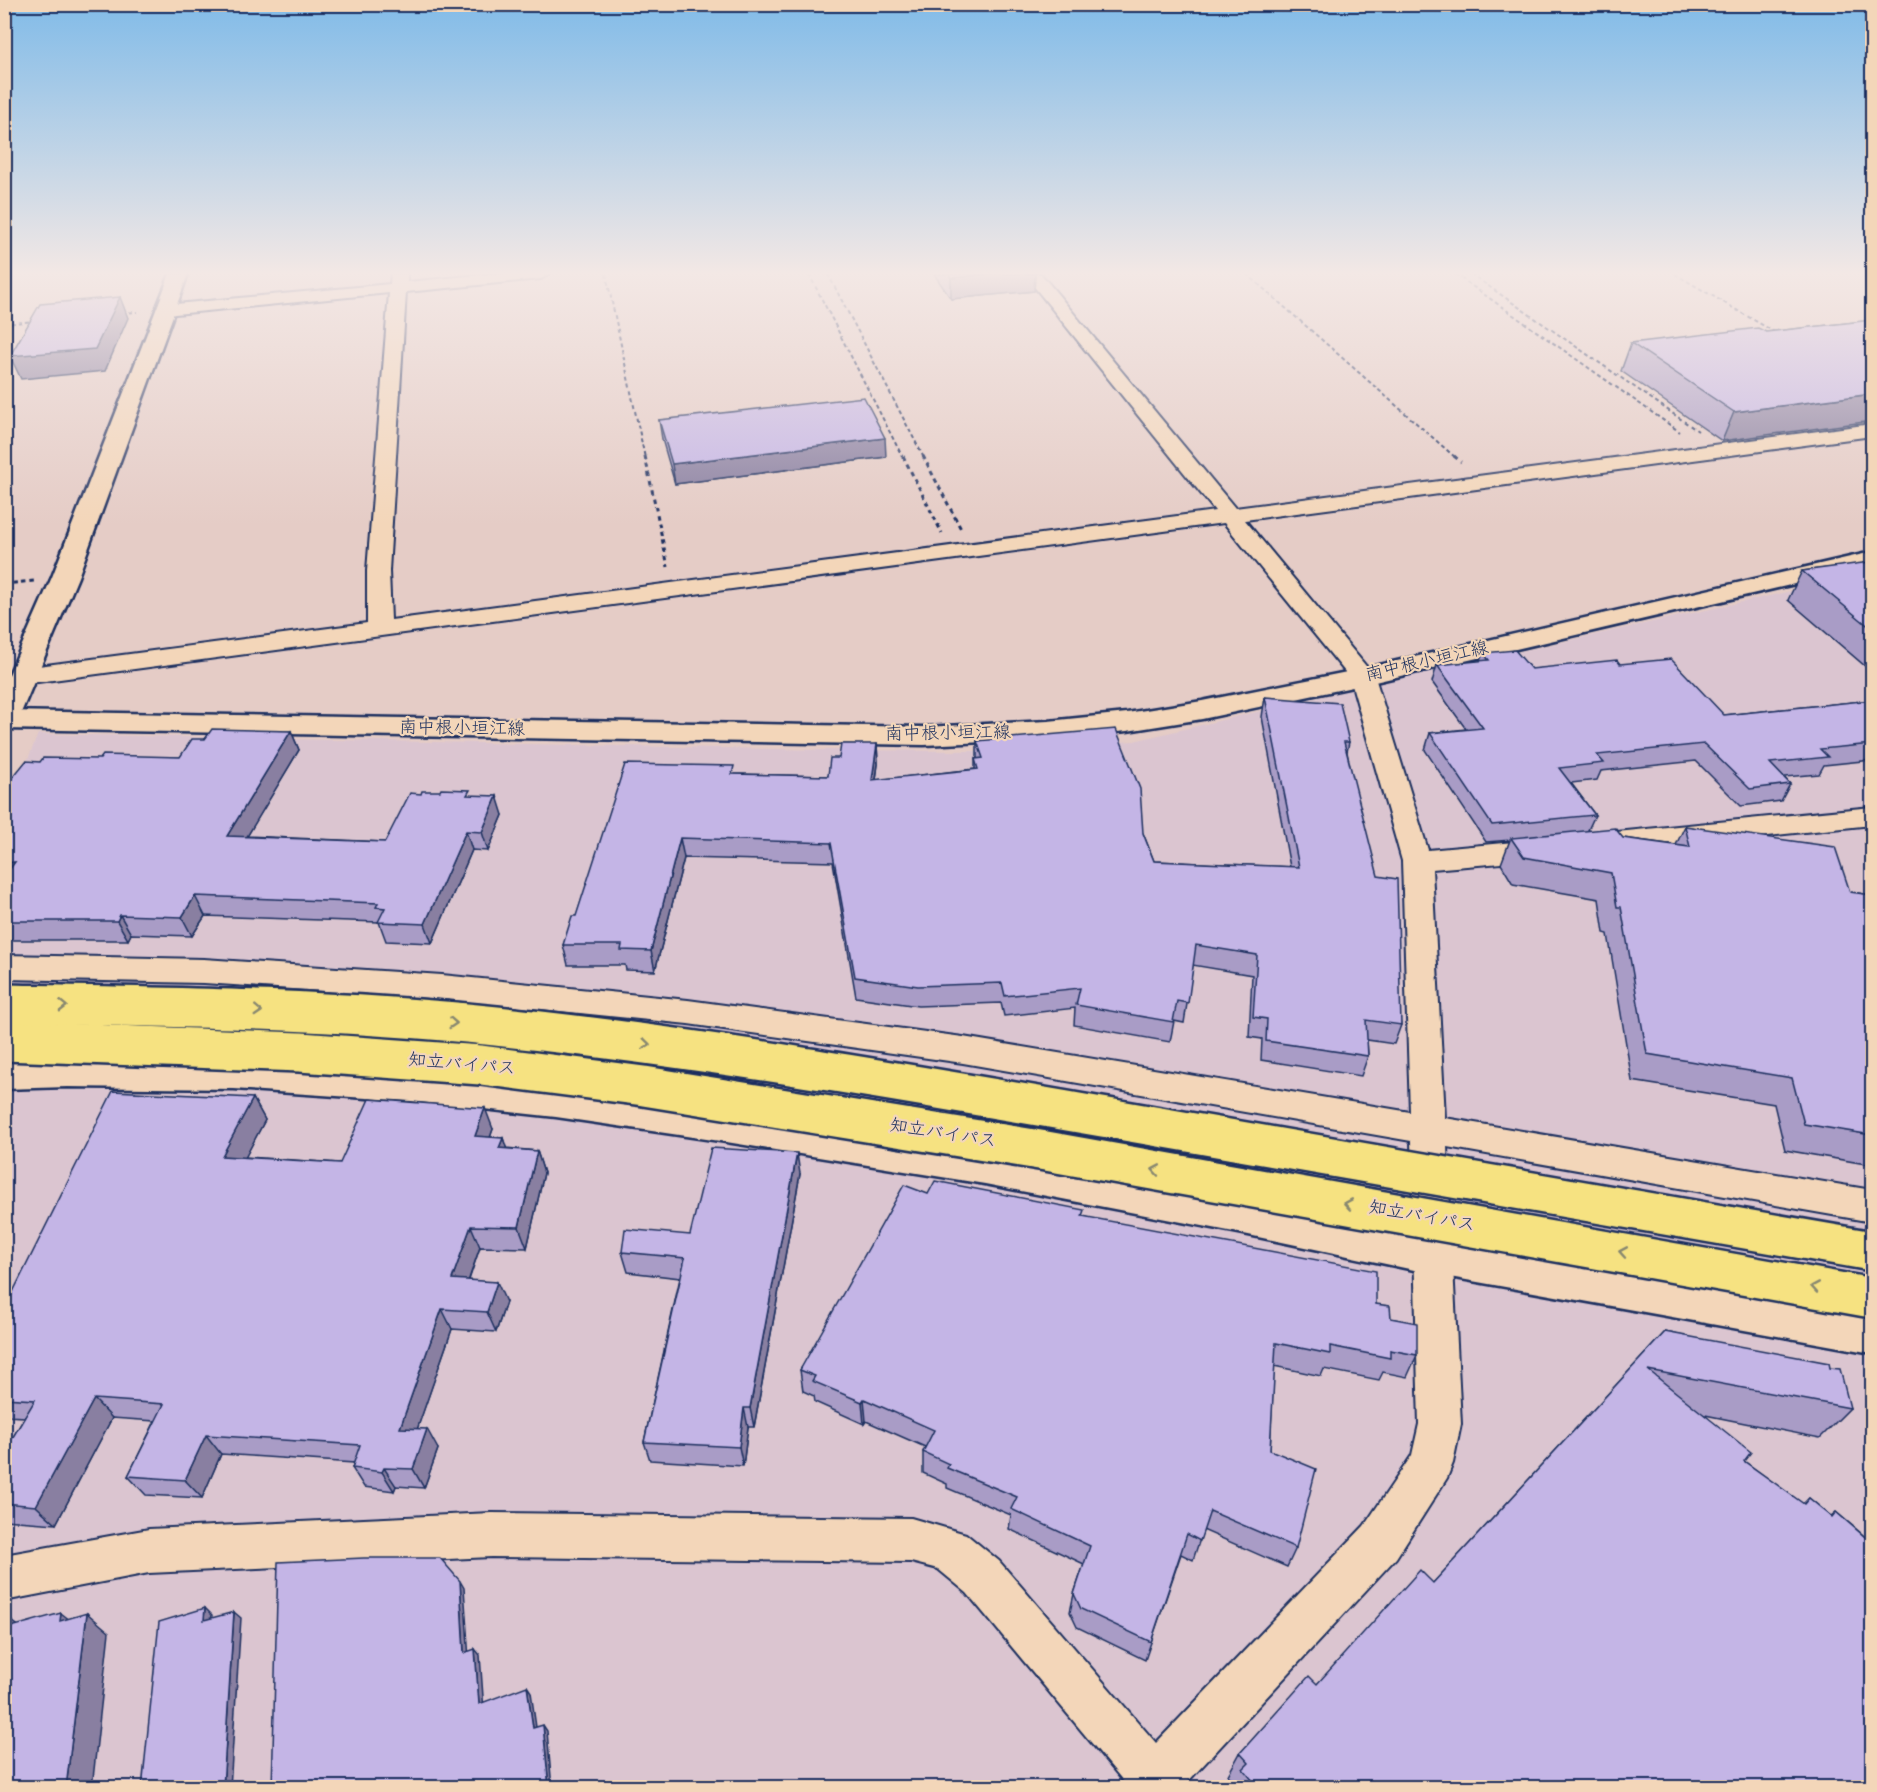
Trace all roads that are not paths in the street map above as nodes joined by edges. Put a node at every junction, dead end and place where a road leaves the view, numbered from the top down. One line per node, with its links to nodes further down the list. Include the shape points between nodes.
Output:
1 (147, 358): 8 (street)
2 (393, 358): 7 (street, via 378,571)
3 (1101, 358): 5 (street)
4 (1872, 430): 5 (street)
5 (1232, 515): 7 (street); 9 (street)
6 (1872, 559): 9 (street, 南中根小垣江線)
7 (379, 629): 8 (street)
8 (23, 676): 10 (street)
9 (1362, 677): 10 (street, 南中根小垣江線, via 1127,722 990,734); 12 (street)
10 (5, 720)
11 (1872, 816): 12 (street)
12 (1417, 861): 17 (street)
13 (4, 967): 17 (street, via 216,972 442,987 688,1012 963,1050)
14 (4, 1005): 19 (highway, one-way to 19, bridge, via 340,1015 493,1026 658,1046 851,1074)
15 (4, 1041): 21 (highway, 知立バイパス, one-way to 15, bridge, via 1046,1151 644,1086 481,1065 300,1052)
16 (4, 1074): 20 (street, via 234,1074 411,1086 556,1102 985,1167)
17 (1429, 1129): 18 (street); 20 (street)
18 (1872, 1206)
19 (1872, 1251)
20 (1433, 1256): 22 (street); 24 (street, via 1440,1424 1432,1463 1380,1542)
21 (1872, 1298)
22 (1872, 1333)
23 (4, 1578): 24 (street, via 149,1551 479,1536 910,1540 950,1550 983,1577)
24 (1151, 1784)

